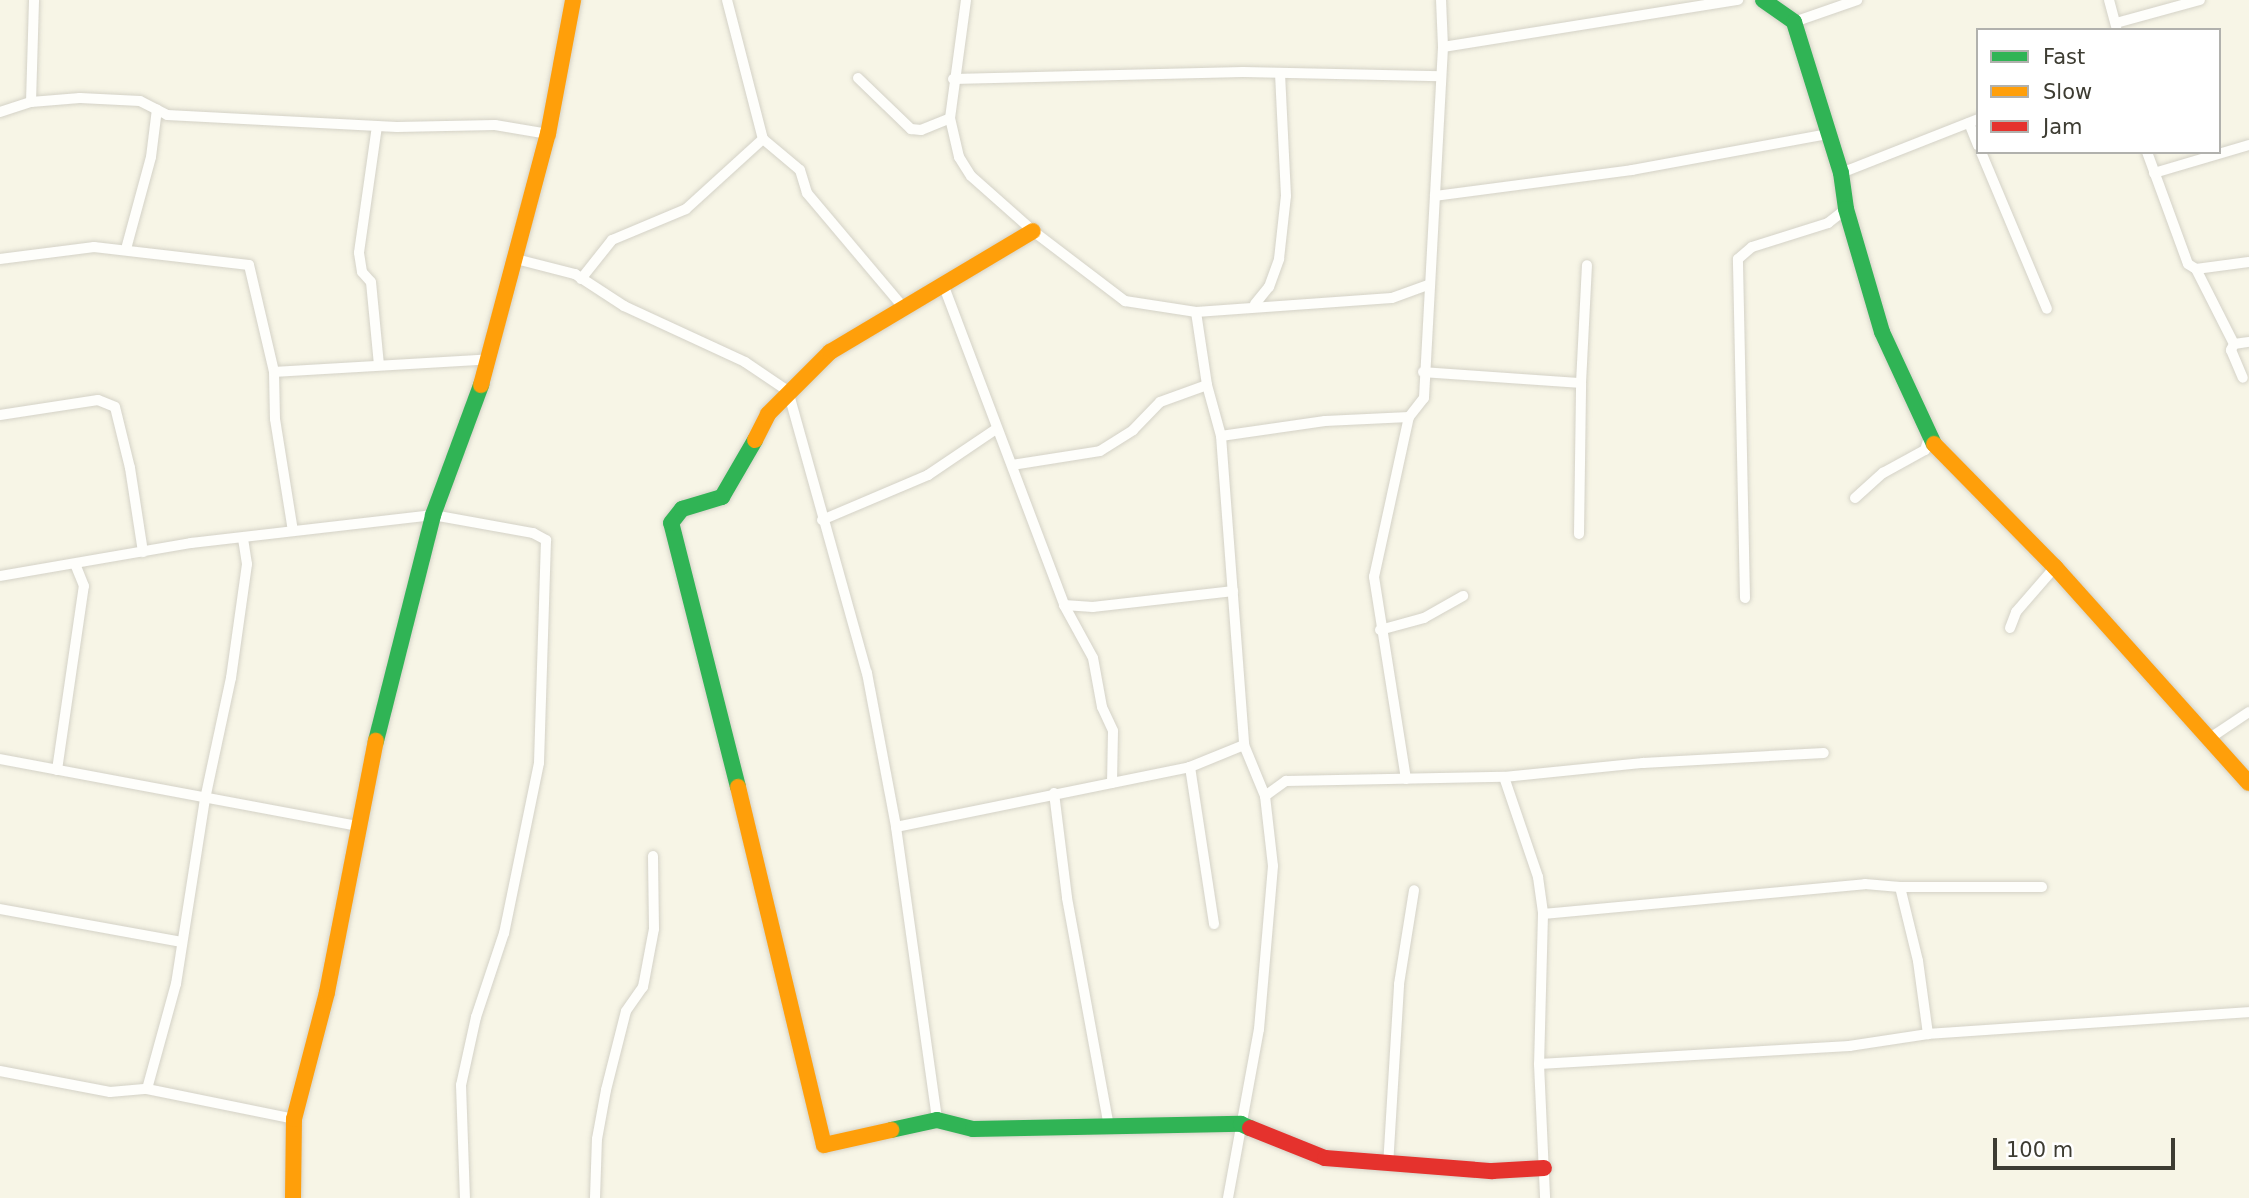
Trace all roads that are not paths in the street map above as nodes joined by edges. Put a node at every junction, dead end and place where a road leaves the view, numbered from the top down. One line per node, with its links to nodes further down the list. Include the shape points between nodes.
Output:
1 (34, 0): 18 (street)
2 (573, 0): 24 (street)
3 (727, 0): 26 (street)
4 (967, 0): 17 (street)
5 (1441, 0): 13 (street)
6 (1738, 0): 13 (street)
7 (1763, 0): 11 (street)
8 (1857, 0): 11 (street)
9 (2109, 0): 12 (street)
10 (2200, 0): 12 (street)
11 (1794, 22): 25 (street)
12 (2116, 26)
13 (1443, 47): 15 (street)
14 (1280, 74): 15 (street); 17 (street); 46 (street, via 1286,196 1279,259 1269,287)
15 (1441, 76): 34 (street)
16 (858, 78): 21 (street, via 911,129 921,130)
17 (953, 79): 21 (street)
18 (31, 102): 19 (street, via 140,100); 20 (street)
19 (157, 109): 23 (street, via 167,115); 37 (street, via 151,157)
20 (0, 112)
21 (950, 118): 36 (street, via 959,157 971,176)
22 (1973, 121): 32 (street)
23 (377, 126): 24 (street, via 495,125); 53 (street, via 359,253 362,272 371,282)
24 (548, 134): 38 (street)
25 (1828, 134): 32 (street); 34 (street, via 1632,170)
26 (763, 139): 43 (street, via 686,209 612,240); 47 (street, via 800,170 807,193)
27 (2249, 145): 28 (street)
28 (2221, 153)
29 (1982, 154): 48 (street)
30 (2148, 154): 33 (street)
31 (2218, 154): 33 (street)
32 (1841, 173): 35 (street)
33 (2154, 173): 42 (street, via 2184,257)
34 (1435, 195): 45 (street)
35 (1846, 209): 64 (street, via 1892,361); 78 (street, via 1828,223 1752,247 1738,259)
36 (1033, 231): 44 (street); 49 (street, via 1125,300)
37 (126, 249): 39 (street, via 74,247); 54 (street, via 249,265)
38 (516, 258): 43 (street); 52 (street)
39 (0, 259)
40 (2249, 262): 42 (street)
41 (1587, 265): 57 (street)
42 (2196, 269): 51 (street)
43 (581, 279): 59 (street, via 624,306 745,362)
44 (943, 284): 47 (street); 62 (street)
45 (1427, 285): 46 (street, via 1392,298); 55 (street)
46 (1255, 304): 49 (street)
47 (904, 308): 59 (street, via 830,352)
48 (2048, 309)
49 (1196, 312): 58 (street)
50 (2249, 342): 51 (street)
51 (2234, 344): 56 (street, via 2231,350)
52 (490, 359): 53 (street); 67 (street)
53 (379, 365): 54 (street)
54 (274, 372): 69 (street, via 275,419)
55 (1423, 372): 57 (street); 61 (street, via 1424,398)
56 (2243, 378)
57 (1581, 383): 70 (street)
58 (1207, 384): 63 (street); 65 (street, via 1160,402 1133,430 1100,451)
59 (788, 391): 68 (street); 112 (street, via 768,414 727,491 709,503 682,509 671,523 775,931 824,1145)
60 (0, 415): 72 (street, via 98,400 115,407 131,468)
61 (1409, 417): 63 (street, via 1325,421); 81 (street, via 1377,554 1374,577)
62 (996, 429): 65 (street); 68 (street, via 928,475)
63 (1221, 436): 76 (street)
64 (1929, 438): 66 (street, via 1925,450 1912,461 1883,473); 74 (street, via 1990,505)
65 (1012, 465): 79 (street)
66 (1855, 498)
67 (433, 515): 69 (street); 96 (street, via 385,694); 118 (street, via 541,535 549,551 539,762 503,933 476,1017 461,1085)
68 (822, 520): 97 (street, via 867,673)
69 (293, 531): 71 (street)
70 (1578, 534)
71 (243, 539): 72 (street); 95 (street, via 247,564 240,618)
72 (143, 552): 73 (street)
73 (76, 566): 75 (street); 88 (street, via 84,586)
74 (2055, 566): 80 (street, via 2016,612); 83 (street)
75 (0, 576)
76 (1233, 591): 79 (street, via 1093,607); 84 (street)
77 (1463, 596): 81 (street, via 1424,618)
78 (1745, 598)
79 (1064, 605): 91 (street, via 1093,658 1102,707 1113,730)
80 (2010, 628)
81 (1380, 630): 90 (street)
82 (2249, 712): 83 (street)
83 (2210, 738): 92 (street)
84 (1244, 745): 87 (street); 93 (street)
85 (1824, 752): 89 (street)
86 (0, 759): 88 (street)
87 (1190, 767): 91 (street); 104 (street)
88 (57, 770): 95 (street)
89 (1504, 777): 90 (street); 103 (street, via 1538,877)
90 (1406, 779): 93 (street, via 1277,784)
91 (1112, 783): 94 (street)
92 (2249, 783)
93 (1263, 791): 113 (street, via 1273,866 1259,1029)
94 (1054, 793): 97 (street); 114 (street, via 1067,898)
95 (205, 799): 96 (street); 105 (street)
96 (359, 826): 111 (street, via 327,992)
97 (896, 827): 112 (street)
98 (653, 856): 119 (street, via 654,929 643,987 626,1011 606,1090 597,1139)
99 (1900, 887): 100 (street); 103 (street, via 1865,884); 107 (street, via 1918,961)
100 (2042, 887)
101 (1414, 890): 115 (street, via 1399,984)
102 (0, 909): 105 (street)
103 (1543, 914): 108 (street)
104 (1214, 924)
105 (181, 942): 110 (street, via 176,984)
106 (2249, 1012): 107 (street)
107 (1928, 1034): 108 (street, via 1849,1046)
108 (1539, 1064): 116 (street)
109 (0, 1071): 110 (street, via 110,1092)
110 (147, 1089): 111 (street)
111 (294, 1119): 117 (street)
112 (937, 1120): 114 (street, via 974,1129)
113 (1241, 1124): 114 (street); 115 (street, via 1304,1153); 120 (street)
114 (1109, 1126)
115 (1388, 1166): 116 (street, via 1412,1163 1492,1171)
116 (1544, 1168): 121 (street)
117 (293, 1198)
118 (466, 1198)
119 (595, 1198)
120 (1228, 1198)
121 (1545, 1198)

